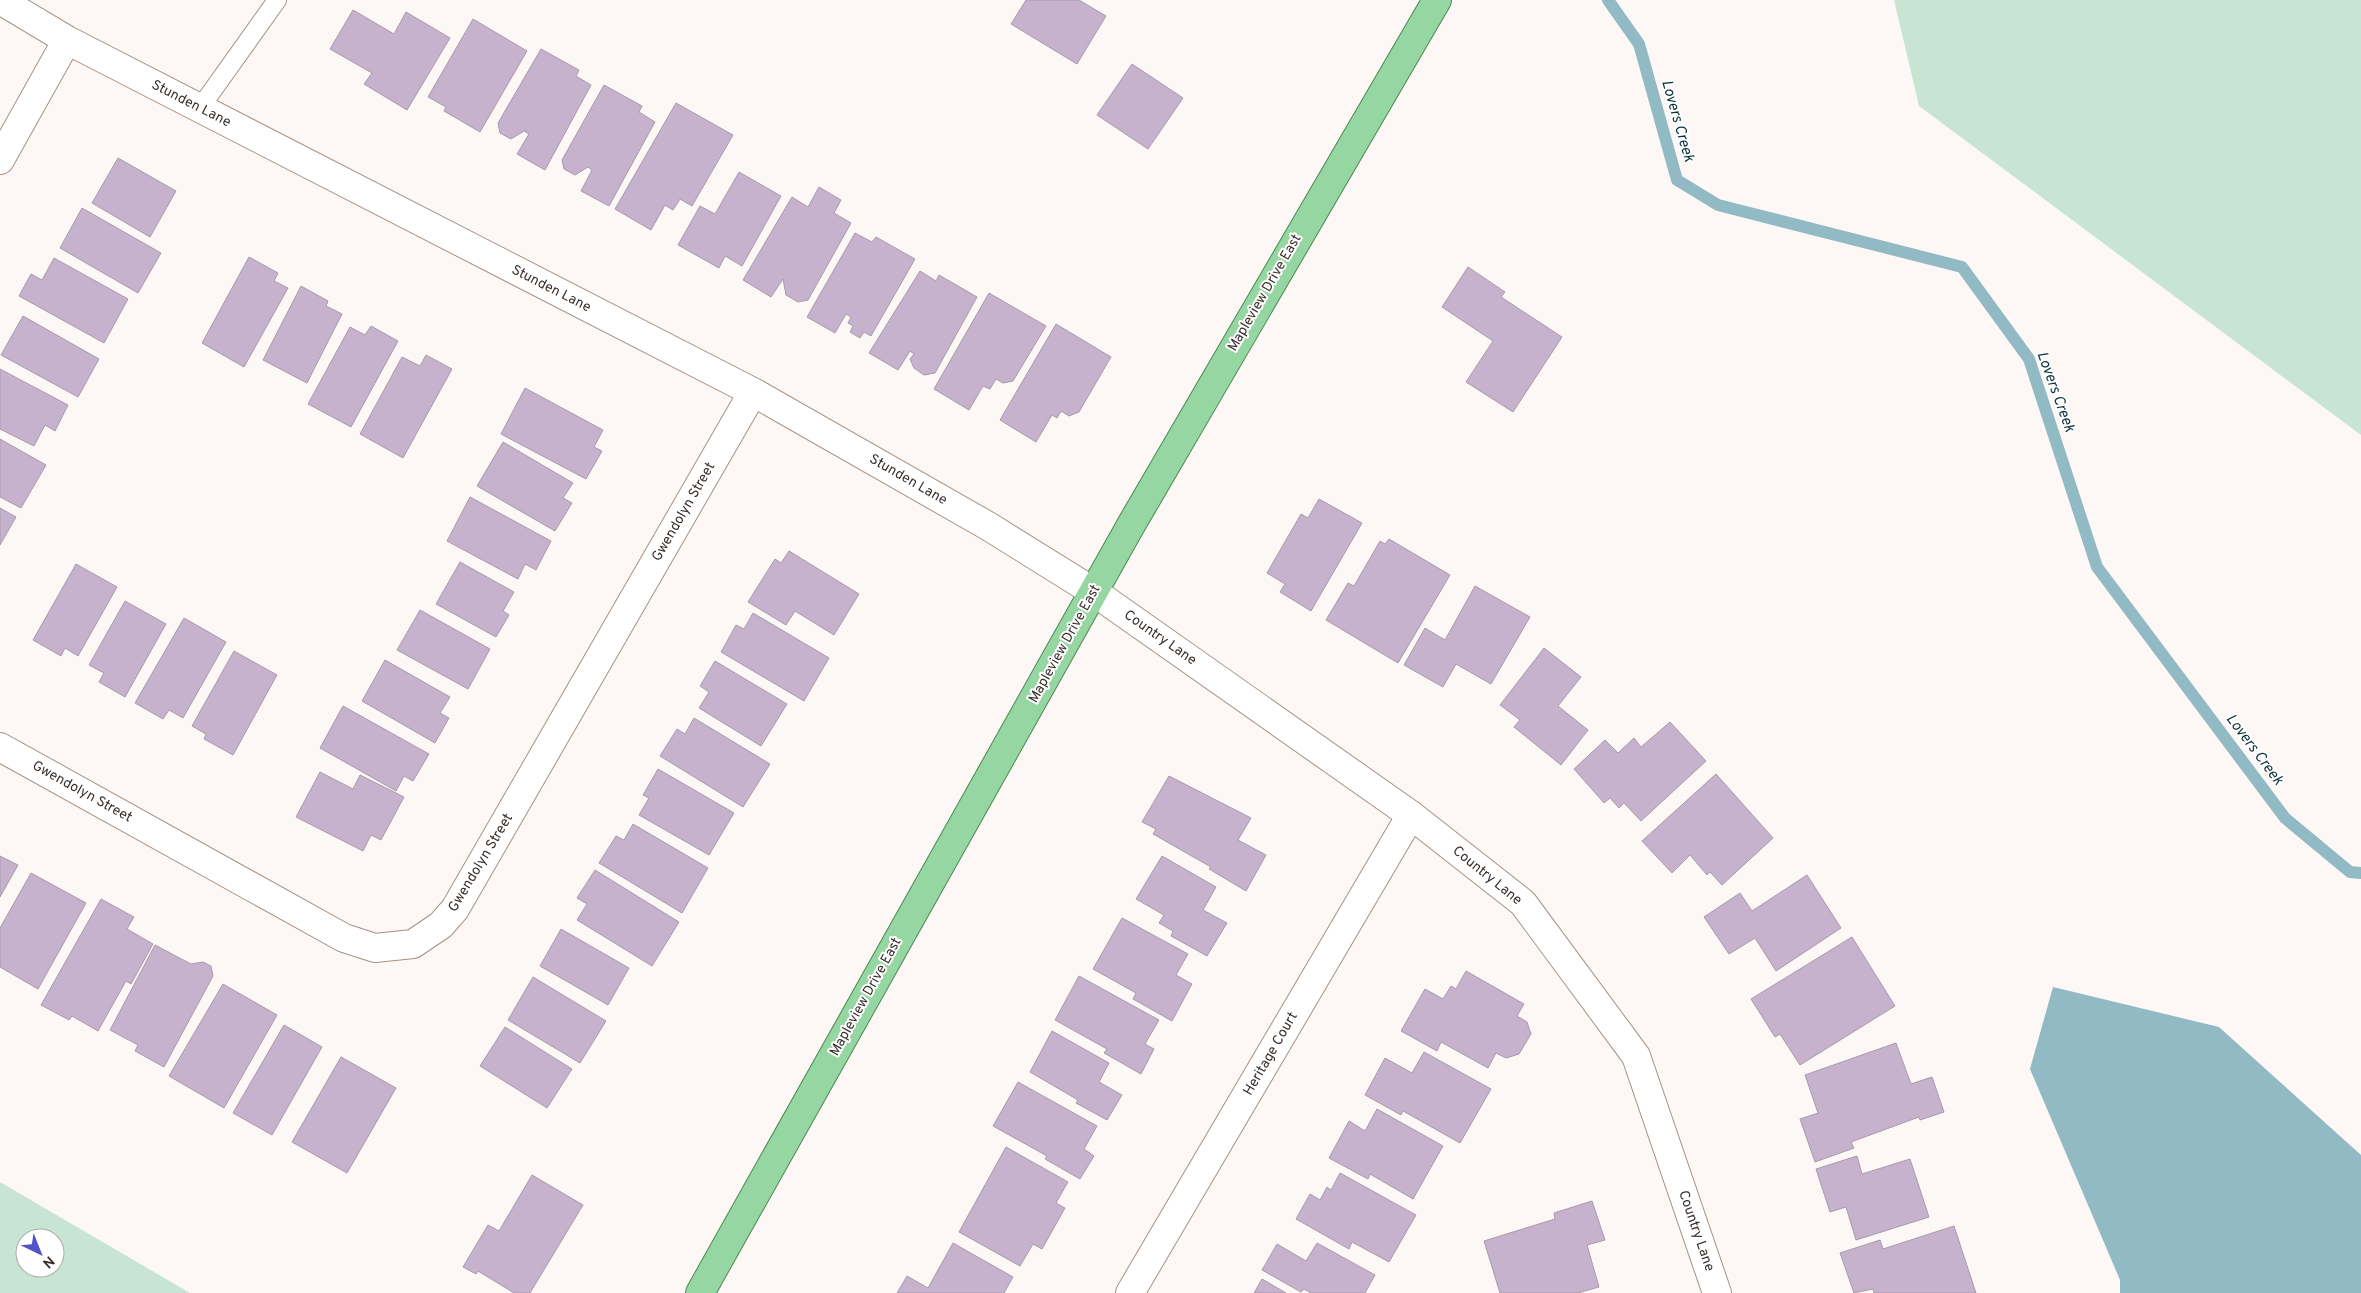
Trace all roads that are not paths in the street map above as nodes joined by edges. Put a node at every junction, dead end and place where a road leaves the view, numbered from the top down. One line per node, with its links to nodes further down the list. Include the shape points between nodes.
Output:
1 (0, 0): 4 (street, Stunden Lane)
2 (278, 0): 5 (lane)
3 (1437, 0): 8 (main road, Mapleview Drive East, via 1250,317)
4 (67, 40): 5 (street, Stunden Lane); 6 (street)
5 (200, 108): 7 (street, Stunden Lane)
6 (0, 160)
7 (753, 392): 8 (street, Stunden Lane, via 988,526); 9 (street, Gwendolyn Street, via 455,909 441,926 413,944 375,948 344,938)
8 (1094, 592): 10 (street, Country Lane); 11 (main road, Mapleview Drive East)
9 (0, 747)
10 (1411, 815): 12 (street, Heritage Court); 13 (street, Country Lane, via 1523,903 1636,1056)
11 (700, 1293)
12 (1130, 1293)
13 (1717, 1293)

